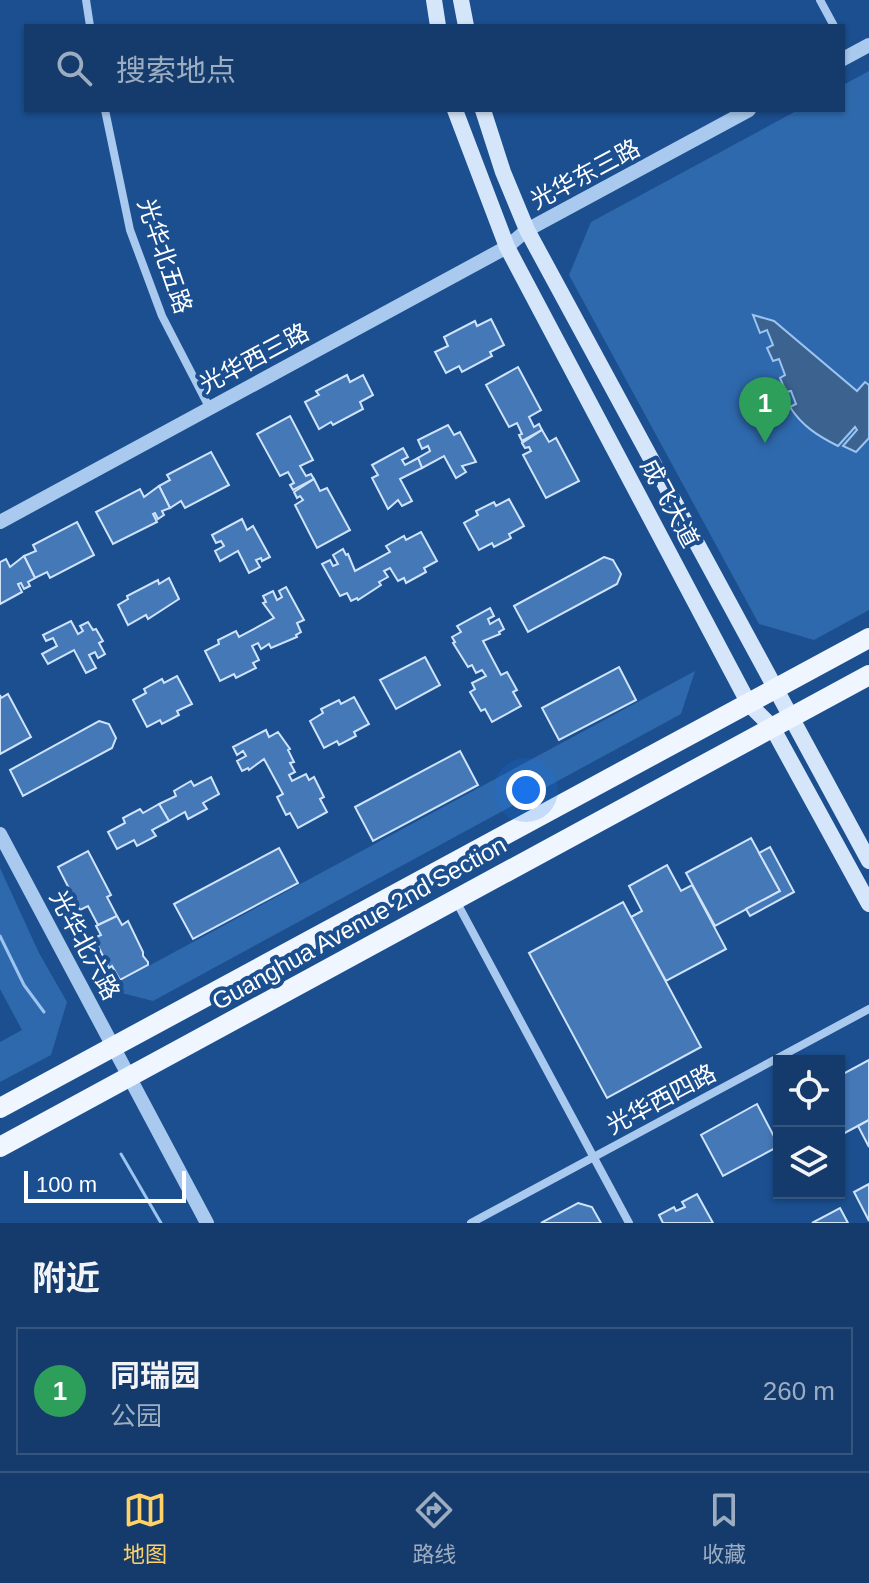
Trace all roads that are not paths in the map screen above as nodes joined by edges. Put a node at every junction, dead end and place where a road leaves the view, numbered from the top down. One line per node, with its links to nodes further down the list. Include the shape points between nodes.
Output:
1 (86, 0): 5 (street)
2 (434, 0): 6 (main road)
3 (461, 0): 7 (main road)
4 (820, 0): 8 (street)
5 (90, 24)
6 (438, 24)
7 (466, 24)
8 (833, 24)
9 (869, 45): 10 (street)
10 (845, 53)
11 (105, 112): 17 (street, 光华北五路, via 130,230 162,316)
12 (456, 112): 16 (main road, 成飞大道)
13 (484, 112): 15 (main road, 成飞大道)
14 (745, 112): 15 (street, 光华东三路)
15 (527, 230): 16 (street, 光华西三路); 21 (main road, 成飞大道)
16 (507, 247): 17 (street, 光华西三路); 22 (main road, 成飞大道)
17 (209, 407): 18 (street, 光华西三路)
18 (0, 522)
19 (869, 638): 21 (main road, Guanghua Avenue 2nd Section)
20 (869, 675): 23 (main road, Guanghua Avenue 2nd Section)
21 (776, 689): 22 (main road, Guanghua Avenue 2nd Section); 23 (main road, 成飞大道)
22 (749, 704): 24 (main road, 成飞大道); 30 (main road, Guanghua Avenue 2nd Section)
23 (791, 717): 24 (main road, Guanghua Avenue 2nd Section); 26 (main road, 成飞大道)
24 (772, 727): 27 (main road, Guanghua Avenue 2nd Section); 28 (main road, 成飞大道)
25 (0, 834): 30 (street, 光华北六路)
26 (869, 861)
27 (456, 900): 31 (main road, Guanghua Avenue 2nd Section); 34 (street)
28 (869, 904)
29 (869, 1009): 34 (street, 光华西四路)
30 (115, 1045): 31 (street, 光华北六路); 32 (main road, Guanghua Avenue 2nd Section)
31 (131, 1078): 33 (main road, Guanghua Avenue 2nd Section); 35 (street, 光华北六路)
32 (0, 1108)
33 (0, 1147)
34 (594, 1157): 36 (street, 光华西四路); 37 (street)
35 (207, 1223)
36 (471, 1223)
37 (629, 1223)

